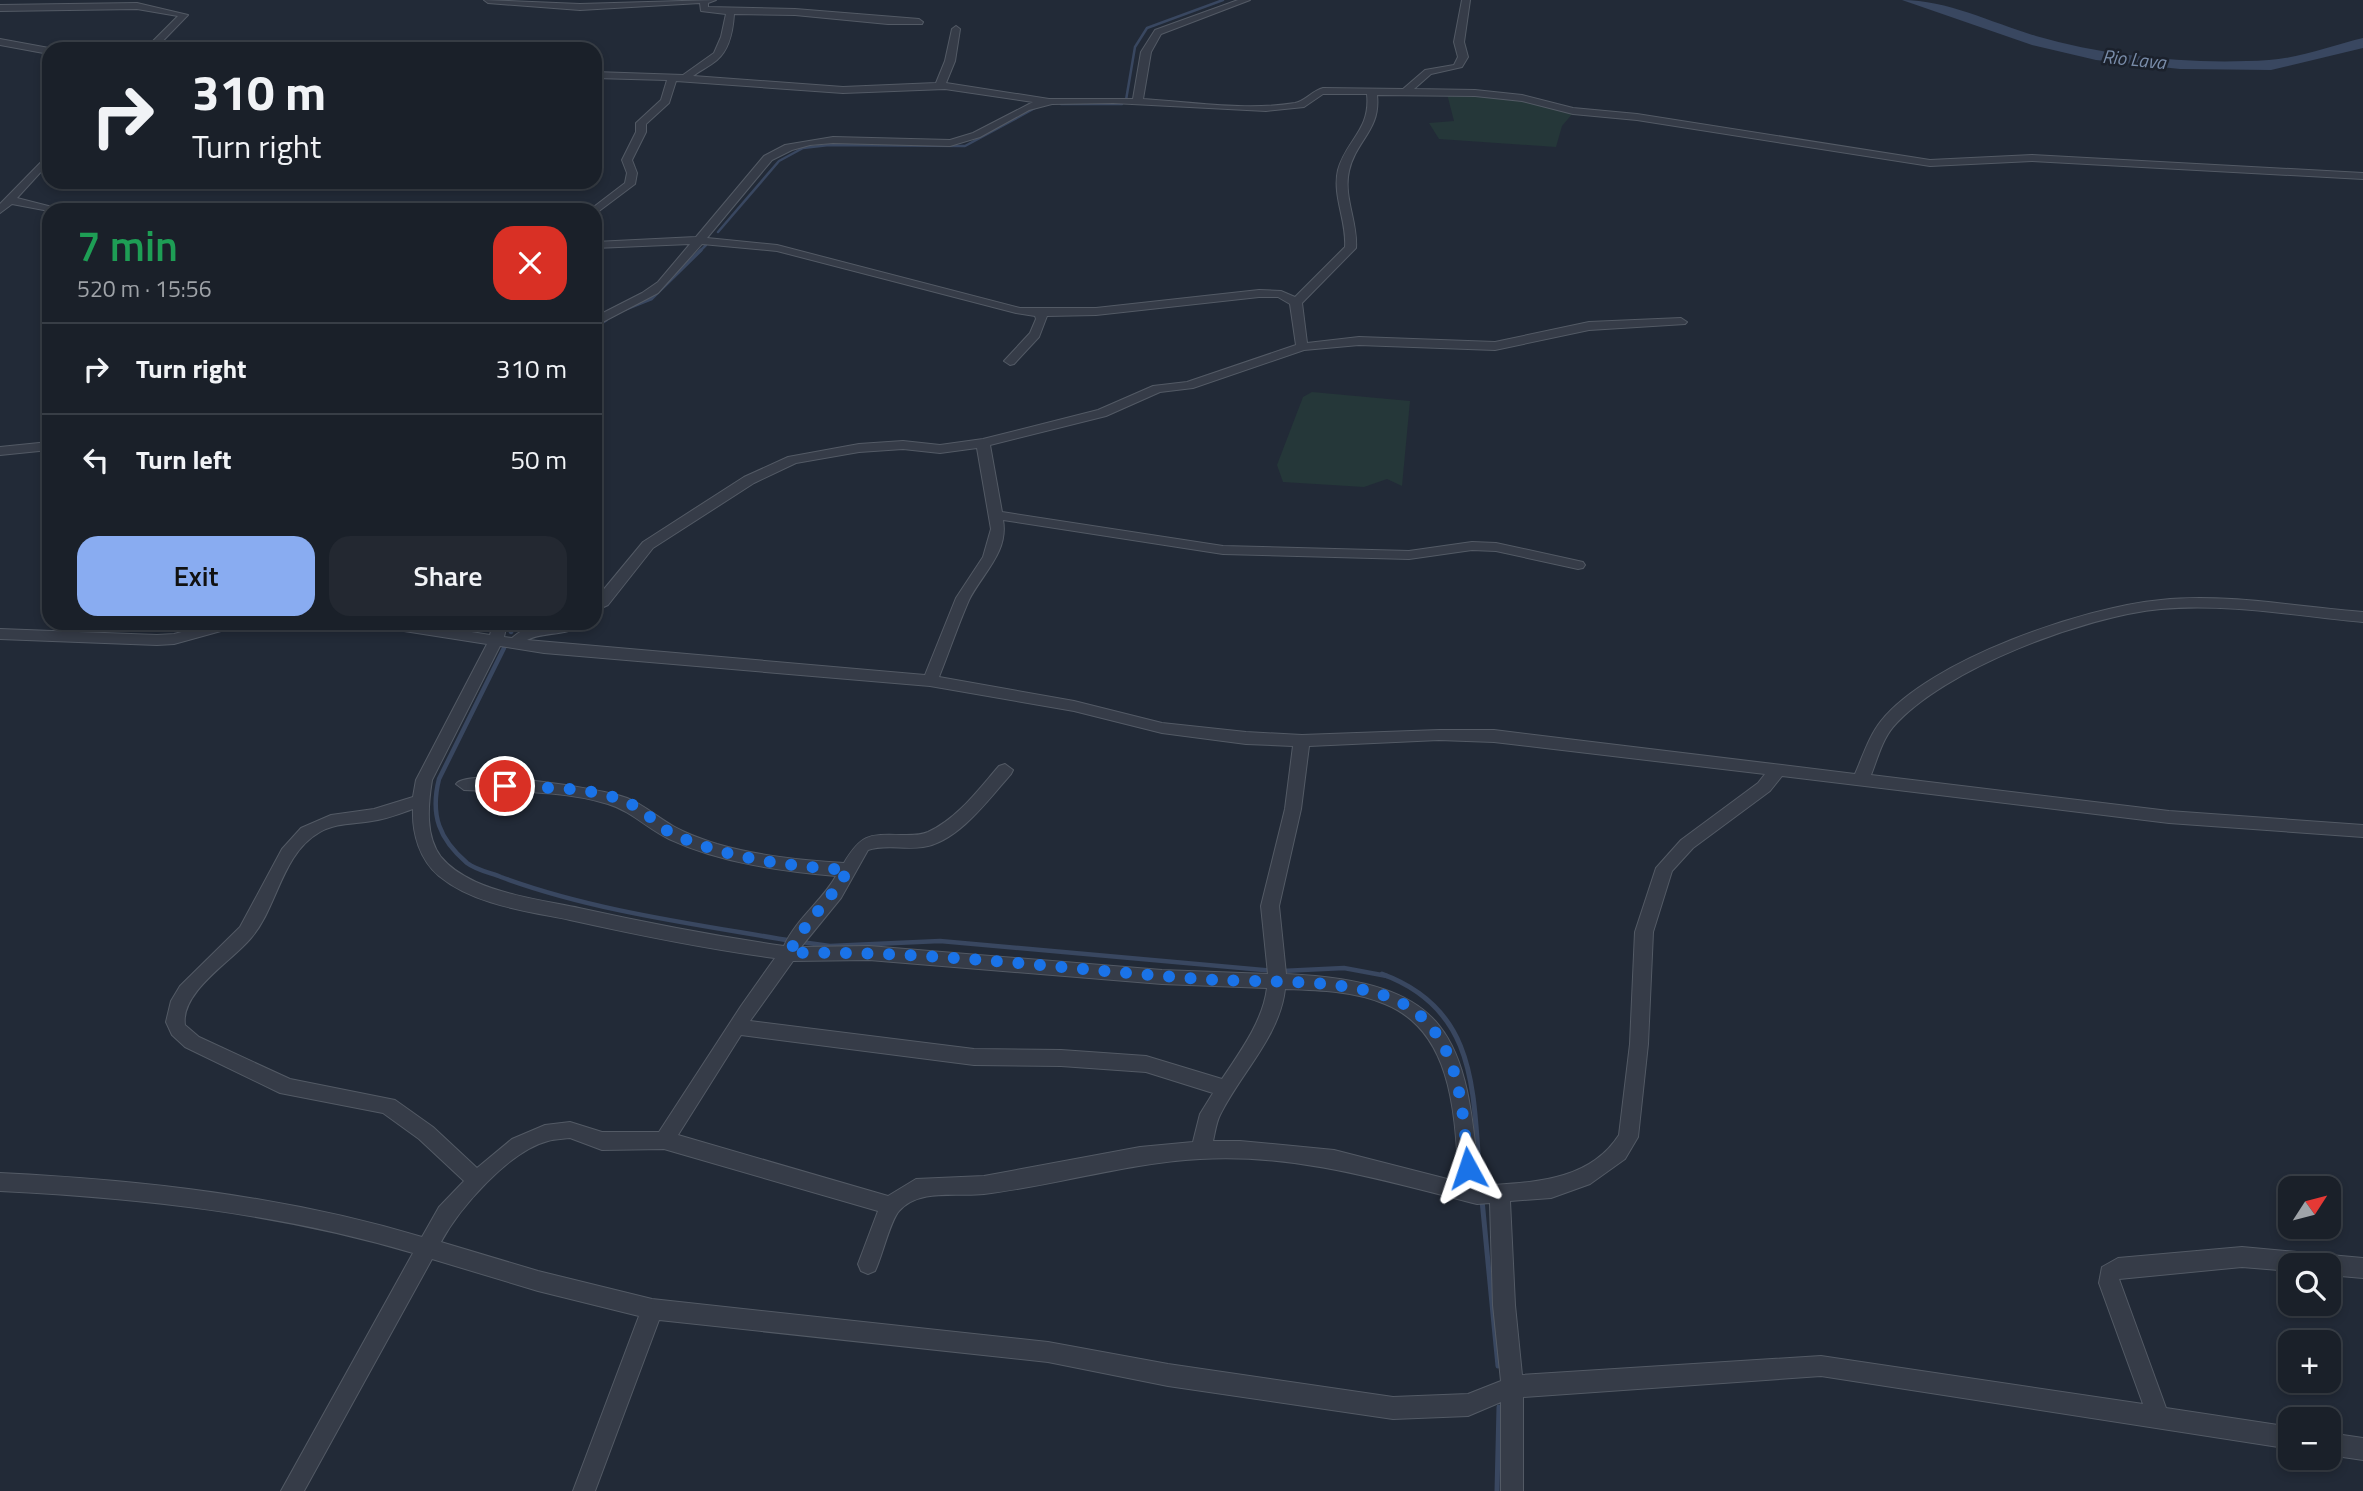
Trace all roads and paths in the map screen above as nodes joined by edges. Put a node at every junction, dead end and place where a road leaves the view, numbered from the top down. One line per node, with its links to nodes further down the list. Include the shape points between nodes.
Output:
1 (488, 0): 4 (street, via 542,6)
2 (1246, 0): 20 (street, via 1158,32 1146,52)
3 (1466, 0): 18 (street, via 1459,41 1462,57 1457,67 1428,72)
4 (708, 1): 7 (street, via 704,9)
5 (22, 4): 6 (street); 11 (street, via 137,6 184,15)
6 (0, 8)
7 (730, 12): 8 (street); 15 (street, via 715,57 696,66)
8 (919, 22)
9 (956, 29): 16 (street)
10 (0, 42): 12 (street)
11 (157, 42)
12 (42, 50)
13 (602, 75): 14 (street)
14 (673, 78): 15 (street); 24 (street, via 666,101 641,123 627,160 630,184)
15 (686, 78): 16 (street, via 843,90)
16 (940, 86): 19 (street)
17 (1372, 93): 18 (street); 20 (street, via 1318,92 1299,106); 29 (street, via 1372,123 1351,151 1341,180 1350,248)
18 (1404, 93): 22 (street, via 1511,97 1573,111 1930,163 2032,158)
19 (1049, 101): 20 (street); 27 (street, via 958,142 793,145 768,159)
20 (1137, 103)
21 (42, 165): 23 (street)
22 (2363, 176)
23 (9, 200): 25 (street); 26 (street)
24 (602, 206)
25 (42, 207)
26 (0, 210)
27 (698, 240): 28 (street); 30 (street, via 776,248); 31 (street, via 645,299)
28 (602, 244)
29 (1296, 302): 30 (street, via 1275,293 1086,313); 33 (street)
30 (1040, 313): 34 (street, via 1035,334)
31 (602, 318)
32 (1681, 322): 33 (street, via 1590,327 1495,346 1359,341)
33 (1302, 347): 35 (street, via 1189,385 1157,389 1102,413)
34 (1010, 361)
35 (983, 443): 38 (street); 40 (street, via 940,449 903,445 859,448 804,456 765,471 648,545)
36 (42, 447): 37 (street)
37 (0, 451)
38 (997, 515): 39 (street, via 1223,550 1409,555 1496,547); 49 (street, via 990,557 963,598)
39 (1578, 565)
40 (602, 602)
41 (2363, 617): 53 (street, via 2273,607 2176,604 2108,612 2012,648 1928,689 1885,725)
42 (208, 630): 46 (street, via 157,640)
43 (426, 630): 47 (street)
44 (498, 630): 47 (street)
45 (546, 630): 48 (street, via 521,637)
46 (0, 634)
47 (495, 642): 48 (street); 55 (street, via 424,780)
48 (514, 645): 49 (street)
49 (930, 681): 50 (street, via 1074,705 1162,728)
50 (1302, 741): 52 (street, via 1493,736); 59 (street, via 1285,849 1270,906)
51 (1005, 770): 57 (street, via 968,813 947,829 923,841 868,842)
52 (1778, 770): 53 (street); 66 (street, via 1765,787 1687,844 1664,868 1644,932 1636,1077 1628,1137 1618,1153 1590,1175 1551,1189)
53 (1861, 779): 56 (street, via 2169,817)
54 (464, 784): 57 (street, via 582,791 635,806 675,835 723,851 755,860)
55 (420, 801): 58 (street, via 419,816 430,853 443,870 470,887 634,927); 64 (street, via 375,815 333,819 306,833 285,862 264,905 235,944 196,981 176,1009 175,1019 178,1032 192,1042 287,1087 388,1106 426,1133)
56 (2363, 831)
57 (848, 870): 58 (street)
58 (793, 945): 59 (street); 60 (street)
59 (1278, 975): 61 (street, via 1274,1003); 66 (street, via 1375,993 1410,1008 1439,1034)
60 (737, 1027): 61 (street, via 974,1056 1146,1064); 62 (street)
61 (1225, 1088): 63 (street, via 1210,1114)
62 (664, 1140): 64 (street, via 603,1141 556,1129 519,1146); 67 (street)
63 (1201, 1150): 66 (street, via 1334,1159); 67 (street, via 1140,1156 984,1185 916,1188)
64 (476, 1180): 68 (street, via 446,1213)
65 (0, 1182): 68 (street, via 197,1198 361,1228)
66 (1485, 1194): 72 (street)
67 (890, 1206): 69 (street)
68 (428, 1250): 71 (street); 77 (street)
69 (868, 1264)
70 (2363, 1268): 73 (street, via 2242,1257 2118,1268 2109,1274)
71 (652, 1309): 72 (street, via 1048,1352 1392,1408 1468,1405); 78 (street)
72 (1512, 1387): 73 (street, via 1821,1366); 79 (street)
73 (2158, 1416): 74 (street)
74 (2278, 1436)
75 (2341, 1446): 76 (street)
76 (2363, 1449)
77 (292, 1491)
78 (584, 1491)
79 (1512, 1491)

